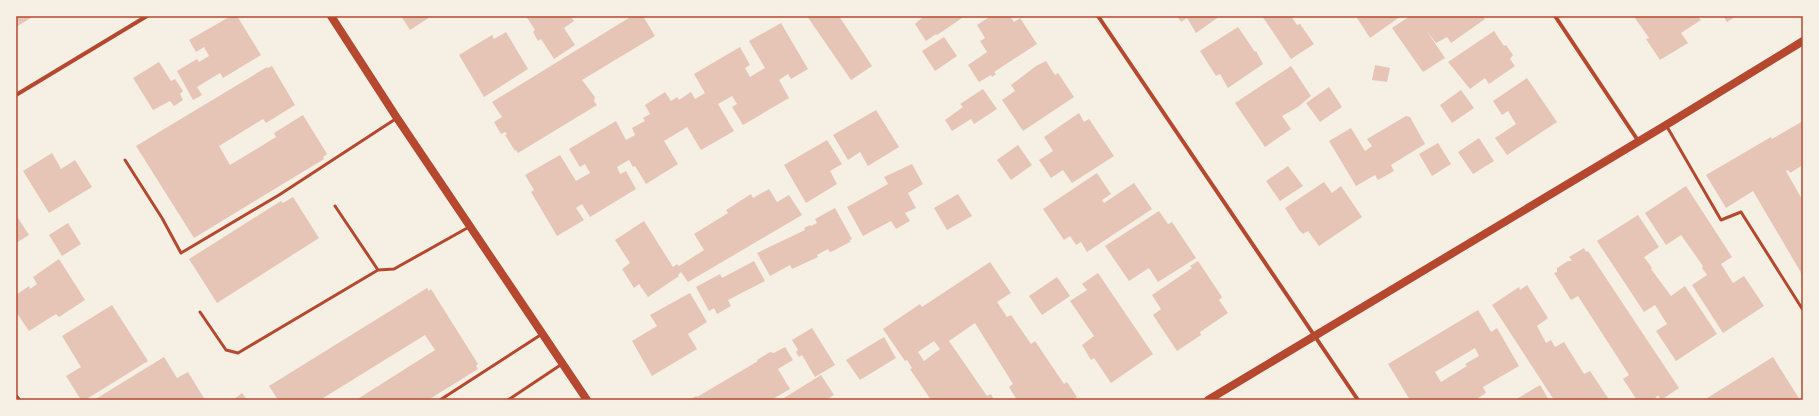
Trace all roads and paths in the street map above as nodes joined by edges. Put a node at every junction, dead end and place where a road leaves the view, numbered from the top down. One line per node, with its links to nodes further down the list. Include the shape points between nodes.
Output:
1 (147, 16): 6 (street)
2 (331, 16): 7 (main road)
3 (1098, 16): 17 (street)
4 (1555, 16): 9 (street)
5 (1803, 41): 8 (main road)
6 (16, 96)
7 (397, 118): 10 (lane, via 278,195 181,253); 12 (main road)
8 (1666, 125): 9 (main road); 14 (lane, via 1721,220 1741,212)
9 (1639, 142): 17 (main road)
10 (125, 160)
11 (335, 206): 13 (lane)
12 (470, 226): 13 (lane, via 394,269); 16 (main road)
13 (378, 270): 15 (lane, via 238,353 226,350)
14 (1803, 310)
15 (200, 312)
16 (542, 334): 18 (main road); 21 (lane)
17 (1315, 335): 24 (main road); 25 (street)
18 (562, 364): 22 (lane); 23 (main road)
19 (16, 396): 20 (street)
20 (18, 400)
21 (440, 400)
22 (508, 400)
23 (586, 400)
24 (1208, 400)
25 (1358, 400)

